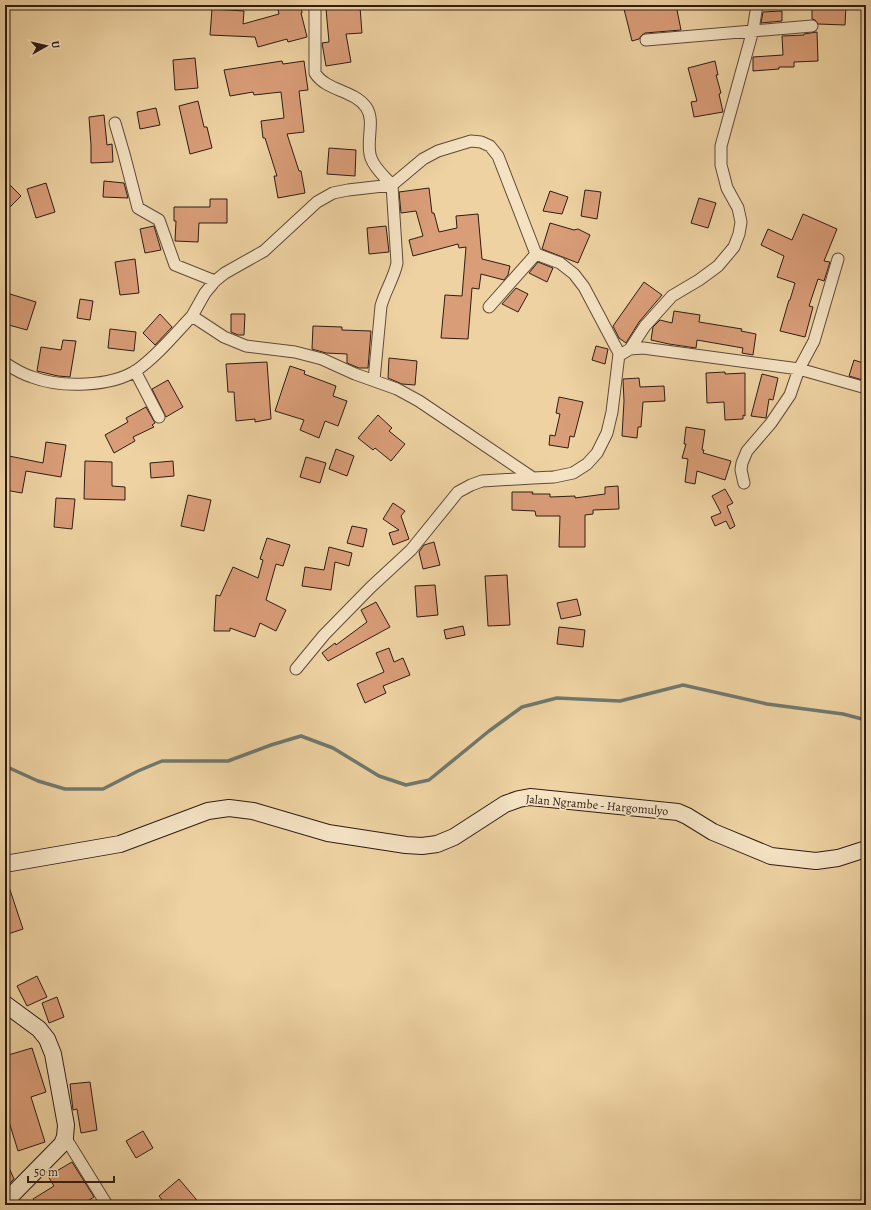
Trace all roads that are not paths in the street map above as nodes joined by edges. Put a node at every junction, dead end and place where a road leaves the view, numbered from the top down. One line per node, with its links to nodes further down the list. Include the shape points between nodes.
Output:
1 (315, 5): 7 (street, via 315,73 318,78 358,99 366,108 370,118 371,157 377,169)
2 (757, 5): 4 (street)
3 (812, 26): 4 (street)
4 (753, 30): 5 (street); 13 (street, via 721,146 721,165 727,188 738,208 741,222 734,247 718,266 672,296 645,326)
5 (646, 40)
6 (115, 123): 10 (street, via 138,208 159,220 175,265)
7 (392, 185): 8 (street, via 423,159 438,151 471,141 490,146 498,156); 10 (street, via 333,193 316,202 264,251); 18 (street, via 397,263 380,306)
8 (536, 254): 11 (street); 14 (street, via 560,263 574,274)
9 (838, 259): 16 (street, via 814,341)
10 (215, 281): 12 (street)
11 (490, 307)
12 (192, 316): 17 (street, via 152,358); 18 (street, via 224,337 246,346 296,352 322,359)
13 (630, 349): 14 (street); 16 (street, via 643,348)
14 (620, 356): 21 (street, via 619,354 612,412 607,433 597,453 587,464 573,473)
15 (5, 363): 17 (street, via 34,378 63,383 93,384 121,378)
16 (799, 369): 19 (street); 22 (street, via 790,396 747,451 741,470)
17 (135, 371): 20 (street)
18 (374, 380): 21 (street, via 419,401)
19 (866, 388)
20 (159, 417)
21 (533, 478): 23 (street, via 482,481 458,492 410,550 324,635)
22 (744, 483)
23 (296, 669)
24 (866, 849): 25 (main road, Jalan Ngrambe - Hargomulyo, via 838,858 816,861 771,856 713,832 678,812 530,798 505,804 454,837 437,844 422,846 328,833 253,811 229,808 208,811 120,844)
25 (5, 864)
26 (5, 1004): 27 (main road, via 38,1028 48,1039 65,1117)
27 (65, 1137): 28 (main road, via 62,1144); 29 (street)
28 (5, 1202)
29 (107, 1205)

